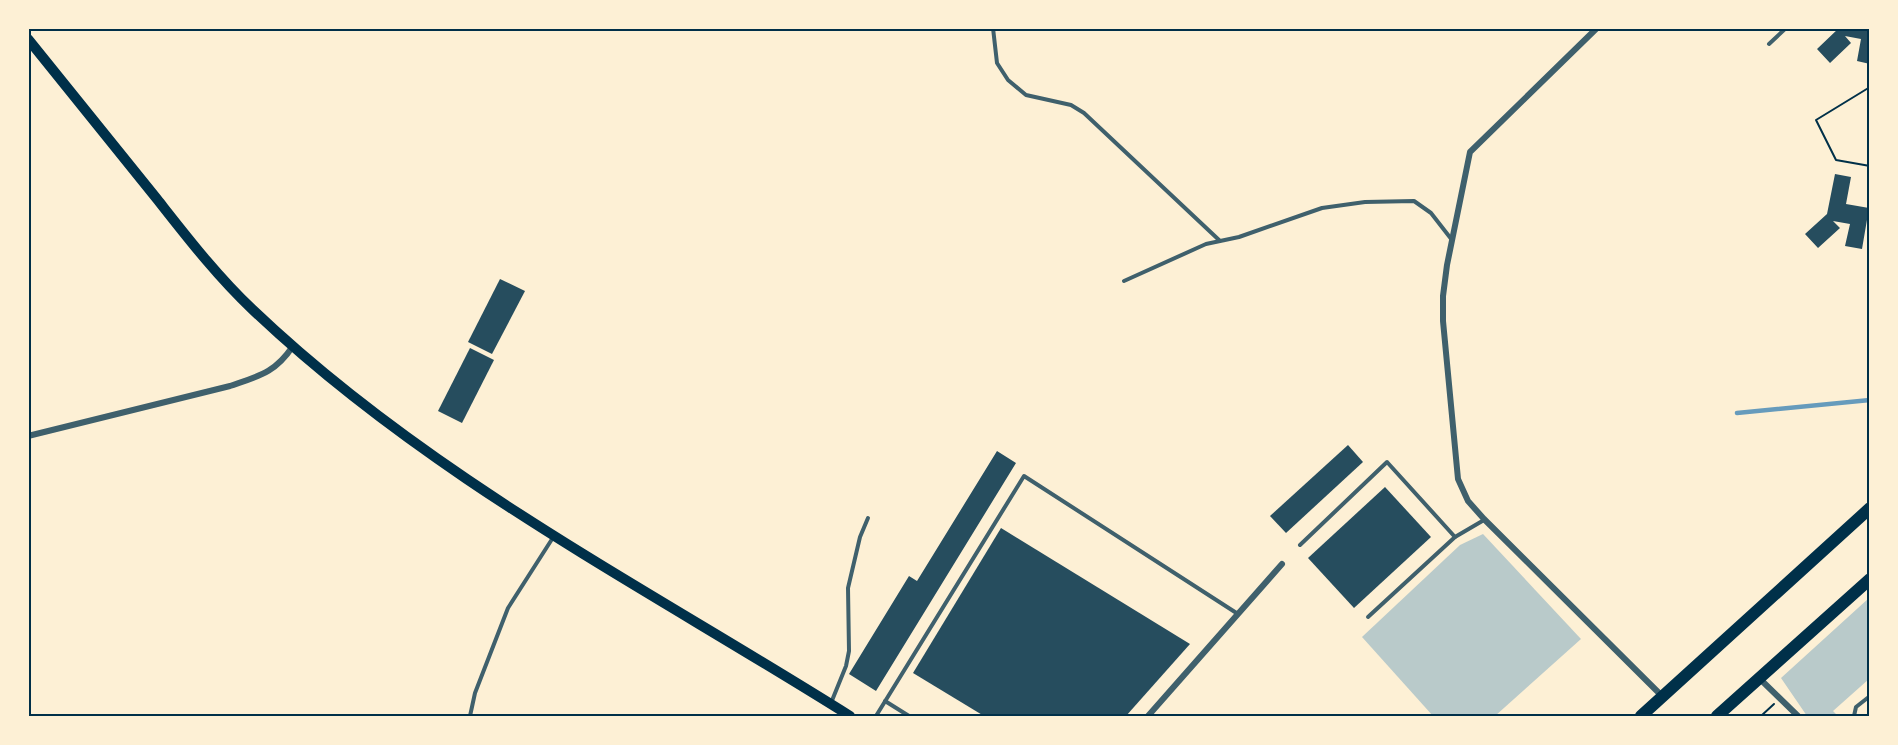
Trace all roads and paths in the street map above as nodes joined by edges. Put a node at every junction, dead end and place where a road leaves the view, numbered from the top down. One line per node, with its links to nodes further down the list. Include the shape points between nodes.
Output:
1 (993, 28): 8 (lane, via 997,63 1008,80 1026,95 1071,105 1084,114)
2 (1597, 28): 9 (street, via 1470,152)
3 (1786, 28): 5 (lane)
4 (28, 39): 11 (main road, via 204,257 250,308)
5 (1769, 44)
6 (1869, 87): 7 (path, via 1816,120 1836,160)
7 (1869, 166)
8 (1220, 241): 9 (lane, via 1322,208 1414,201 1431,213); 10 (lane)
9 (1452, 241): 15 (street, via 1443,321 1458,479 1468,501)
10 (1124, 281)
11 (293, 346): 12 (street, via 276,367 230,386); 16 (main road, via 373,412)
12 (28, 436)
13 (1869, 508): 25 (main road)
14 (868, 518): 28 (lane, via 848,588 849,651)
15 (1484, 519): 17 (lane); 25 (street)
16 (554, 536): 28 (main road); 29 (lane, via 508,608 475,693)
17 (1455, 537): 18 (lane, via 1387,462); 22 (lane)
18 (1300, 545)
19 (1282, 564): 21 (street)
20 (1869, 579): 23 (main road)
21 (1239, 614): 27 (lane, via 1024,477); 33 (street)
22 (1368, 617)
23 (1760, 679): 26 (street); 35 (main road)
24 (1869, 696): 38 (lane, via 1857,707)
25 (1663, 697): 34 (main road)
26 (1780, 699): 36 (path); 37 (street)
27 (885, 702): 31 (lane); 32 (lane)
28 (831, 704): 30 (main road)
29 (470, 717)
30 (850, 717)
31 (876, 717)
32 (909, 717)
33 (1148, 717)
34 (1641, 717)
35 (1717, 717)
36 (1761, 717)
37 (1797, 717)
38 (1854, 717)

